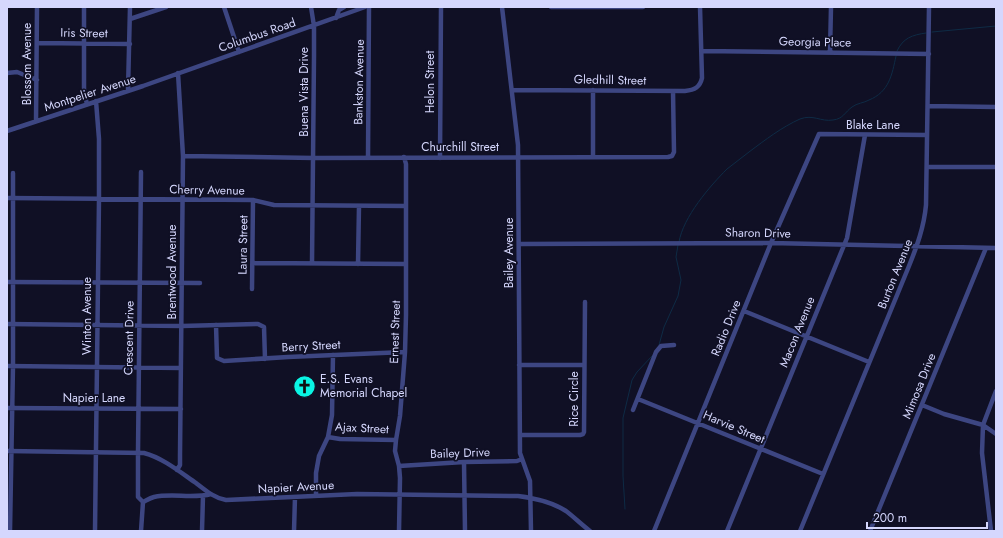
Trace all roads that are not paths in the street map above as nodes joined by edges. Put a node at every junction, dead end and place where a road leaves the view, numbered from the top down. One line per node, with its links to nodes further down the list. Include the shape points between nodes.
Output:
1 (37, 7): 21 (street, Blossom Avenue)
2 (84, 7): 22 (street)
3 (130, 7): 19 (street)
4 (166, 7): 19 (street)
5 (224, 7): 25 (street)
6 (311, 7): 20 (street, Buena Vista Drive)
7 (344, 7): 18 (street, via 339,10)
8 (365, 7): 18 (street, Columbus Road)
9 (369, 7): 49 (street, Bankston Avenue)
10 (441, 7): 50 (street, Helon Street)
11 (502, 7): 32 (street, Bailey Avenue)
12 (551, 7): 13 (street)
13 (617, 7): 14 (street)
14 (643, 7)
15 (700, 7): 24 (street)
16 (831, 7): 26 (street)
17 (930, 7): 27 (street, Burton Avenue)
18 (336, 18): 20 (street, Columbus Road)
19 (130, 19): 23 (street)
20 (314, 26): 25 (street, Columbus Road); 48 (street, Buena Vista Drive)
21 (38, 43): 22 (street, Iris Street); 30 (street, Blossom Avenue)
22 (84, 43): 23 (street, Iris Street); 36 (street, via 84,92)
23 (130, 44): 31 (street)
24 (702, 51): 26 (street, Georgia Place); 34 (street, Gledhill Street, via 700,84 694,89)
25 (239, 52): 29 (street, Columbus Road)
26 (830, 52): 27 (street, Georgia Place)
27 (928, 54): 37 (street, Burton Avenue)
28 (7, 73): 30 (street, via 17,72)
29 (178, 73): 31 (street, Montpelier Avenue); 44 (street, Brentwood Avenue)
30 (37, 80): 39 (street, Blossom Avenue)
31 (128, 90): 35 (street, Montpelier Avenue)
32 (512, 90): 33 (street, Gledhill Street); 46 (street, Bailey Avenue)
33 (593, 90): 34 (street, Gledhill Street); 47 (street)
34 (673, 91): 47 (street, Churchill Street, via 672,156)
35 (96, 101): 36 (street, Montpelier Avenue); 57 (street, Winton Avenue)
36 (87, 104): 39 (street, Montpelier Avenue)
37 (928, 106): 38 (street); 43 (street, Burton Avenue)
38 (996, 107)
39 (36, 121): 40 (street, Montpelier Avenue)
40 (7, 131)
41 (819, 134): 42 (street, Blake Lane); 64 (street, Radio Drive)
42 (865, 135): 43 (street, Blake Lane); 66 (street, Macon Avenue)
43 (927, 135): 51 (street, Burton Avenue)
44 (183, 156): 48 (street, Churchill Street); 59 (street, Brentwood Avenue)
45 (404, 157): 49 (street, Churchill Street); 50 (street, Churchill Street); 63 (street, Ernest Street)
46 (518, 157): 47 (street, Churchill Street); 50 (street, Churchill Street); 65 (street, Bailey Avenue)
47 (593, 157)
48 (314, 158): 49 (street, Churchill Street); 61 (street, Buena Vista Drive)
49 (368, 158)
50 (440, 158)
51 (927, 167): 52 (street); 67 (street, Burton Avenue, via 925,216)
52 (996, 167)
53 (141, 172): 58 (street, Crescent Drive)
54 (13, 173): 56 (street)
55 (7, 198): 56 (street, Cherry Avenue)
56 (14, 198): 57 (street, Cherry Avenue); 75 (street)
57 (99, 198): 58 (street, Cherry Avenue); 76 (street, Winton Avenue)
58 (141, 199): 59 (street, Cherry Avenue); 77 (street, Crescent Drive)
59 (182, 199): 60 (street, Cherry Avenue); 79 (street, Brentwood Avenue)
60 (254, 200): 61 (street, Cherry Avenue, via 274,205); 70 (street, Laura Street)
61 (313, 206): 62 (street, Cherry Avenue); 71 (street, Buena Vista Drive)
62 (359, 206): 63 (street, Cherry Avenue); 72 (street)
63 (406, 206): 73 (street, Ernest Street)
64 (771, 243): 65 (street, Sharon Drive); 66 (street, Sharon Drive); 82 (street, Radio Drive)
65 (520, 244): 95 (street, Bailey Avenue)
66 (844, 245): 67 (street, Sharon Drive); 89 (street, Macon Avenue)
67 (917, 247): 68 (street, Sharon Drive); 94 (street, Burton Avenue)
68 (986, 248): 69 (street, Sharon Drive); 104 (street, Mimosa Drive)
69 (996, 248)
70 (253, 263): 71 (street); 80 (street, Laura Street)
71 (312, 263): 72 (street)
72 (358, 264): 73 (street)
73 (406, 264): 91 (street, Ernest Street)
74 (7, 282): 75 (street)
75 (14, 282): 76 (street); 84 (street)
76 (98, 283): 77 (street); 85 (street, Winton Avenue)
77 (140, 283): 79 (street); 86 (street, Crescent Drive)
78 (200, 283): 79 (street)
79 (182, 284): 88 (street, Brentwood Avenue)
80 (252, 289)
81 (585, 302): 96 (street)
82 (744, 311): 89 (street); 110 (street, Radio Drive)
83 (7, 324): 84 (street)
84 (13, 324): 85 (street); 98 (street)
85 (97, 324): 86 (street); 99 (street, Winton Avenue)
86 (140, 325): 88 (street); 100 (street, Crescent Drive)
87 (216, 325): 88 (street); 93 (street, Berry Street, via 216,351 219,359); 93 (street, via 263,325)
88 (182, 326): 101 (street, Brentwood Avenue)
89 (806, 336): 94 (street); 116 (street, Macon Avenue)
90 (674, 345): 103 (street, via 661,346 656,352)
91 (405, 352): 92 (street, Berry Street); 115 (street, Ernest Street)
92 (333, 355): 93 (street, Berry Street); 114 (street, via 332,415)
93 (265, 359)
94 (869, 362): 124 (street, Burton Avenue)
95 (520, 365): 96 (street, Rice Circle); 113 (street, Bailey Avenue)
96 (584, 365): 113 (street, Rice Circle, via 583,434)
97 (7, 366): 98 (street)
98 (13, 366): 99 (street); 106 (street)
99 (97, 367): 100 (street); 105 (street, Winton Avenue)
100 (139, 367): 101 (street); 107 (street, Crescent Drive)
101 (181, 368): 108 (street, Brentwood Avenue)
102 (996, 391): 111 (street)
103 (638, 399): 109 (street); 110 (street, Harvie Street)
104 (922, 405): 111 (street); 145 (street, Mimosa Drive)
105 (97, 407): 106 (street, Napier Lane); 107 (street, Napier Lane); 118 (street, Winton Avenue)
106 (10, 408): 117 (street)
107 (138, 408): 108 (street, Napier Lane); 119 (street, Crescent Drive)
108 (181, 409): 123 (street, Brentwood Avenue, via 180,462)
109 (633, 410)
110 (699, 422): 116 (street, Harvie Street); 142 (street, Radio Drive)
111 (984, 425): 112 (street); 146 (street, via 984,467)
112 (996, 434)
113 (520, 435): 120 (street, Bailey Avenue)
114 (328, 437): 115 (street, Ajax Street); 129 (street, via 316,473)
115 (396, 440): 122 (street, Ernest Street)
116 (761, 448): 124 (street, Harvie Street); 143 (street, Macon Avenue)
117 (10, 451): 118 (street, Napier Avenue); 133 (street)
118 (96, 451): 119 (street, Napier Avenue); 134 (street, Winton Avenue)
119 (138, 452): 123 (street, Napier Avenue, via 152,455); 132 (street, Crescent Drive, via 138,497)
120 (522, 459): 121 (street, Bailey Drive); 131 (street, Bailey Avenue, via 530,476)
121 (464, 462): 122 (street, Bailey Drive); 127 (street)
122 (399, 466): 126 (street, Ernest Street)
123 (177, 470): 125 (street, Napier Avenue)
124 (823, 474): 144 (street, Burton Avenue)
125 (211, 494): 128 (street); 130 (street, Napier Avenue, via 230,500)
126 (399, 495): 127 (street, Napier Avenue); 129 (street, Napier Avenue); 138 (street, Ernest Street)
127 (464, 495): 131 (street, Napier Avenue); 139 (street)
128 (203, 496): 132 (street, via 160,496); 136 (street)
129 (316, 496): 130 (street, Napier Avenue)
130 (295, 497): 137 (street)
131 (531, 497): 140 (street, Bailey Avenue); 141 (street, Napier Avenue, via 565,511)
132 (143, 502): 135 (street, Crescent Drive)
133 (10, 531)
134 (95, 531)
135 (141, 531)
136 (202, 531)
137 (294, 531)
138 (400, 531)
139 (465, 531)
140 (530, 531)
141 (590, 531)
142 (654, 531)
143 (727, 531)
144 (800, 531)
145 (870, 531)
146 (992, 531)

